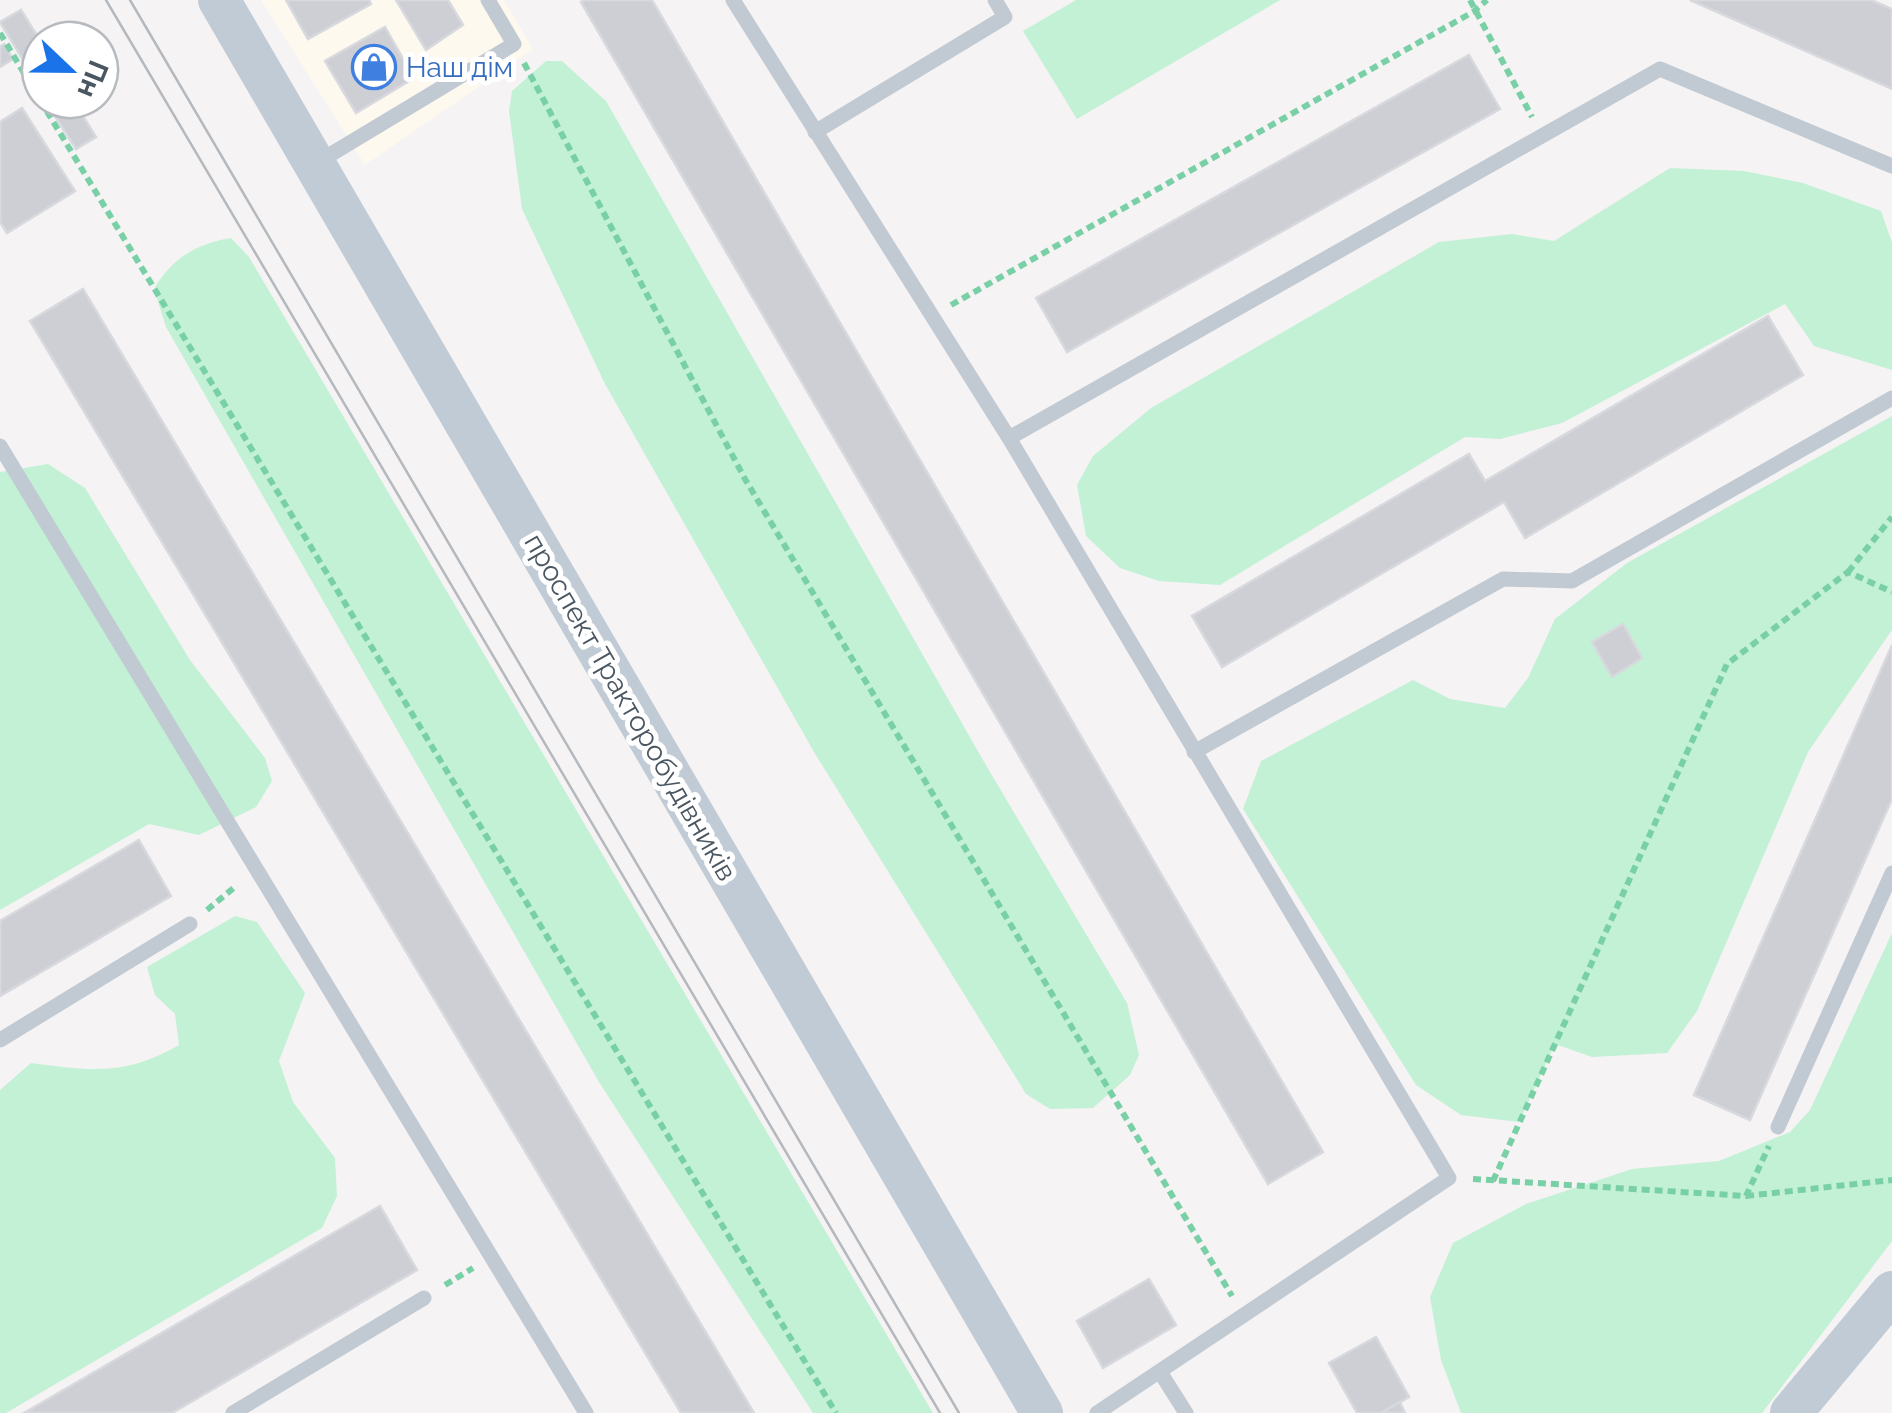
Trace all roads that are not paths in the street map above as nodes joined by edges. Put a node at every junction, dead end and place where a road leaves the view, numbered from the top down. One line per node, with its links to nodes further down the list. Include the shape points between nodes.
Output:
1 (219, 0): 6 (street, проспект Тракторобудівників)
2 (488, 0): 6 (lane, via 514,44)
3 (732, 0): 5 (lane)
4 (994, 0): 5 (lane, via 1005,17)
5 (816, 132): 9 (lane)
6 (314, 164): 21 (street, проспект Тракторобудівників)
7 (1892, 166): 9 (lane, via 1660,69)
8 (1892, 398): 11 (lane, via 1572,581 1503,579)
9 (1010, 438): 11 (lane)
10 (0, 446): 20 (lane)
11 (1194, 752): 18 (lane, via 1449,1178)
12 (1892, 874): 15 (lane)
13 (190, 924): 14 (lane)
14 (0, 1040)
15 (1778, 1127)
16 (1892, 1292): 24 (street)
17 (424, 1298): 19 (lane)
18 (1160, 1372): 22 (lane); 23 (lane)
19 (233, 1413)
20 (586, 1413)
21 (1042, 1413)
22 (1098, 1413)
23 (1186, 1413)
24 (1791, 1413)

